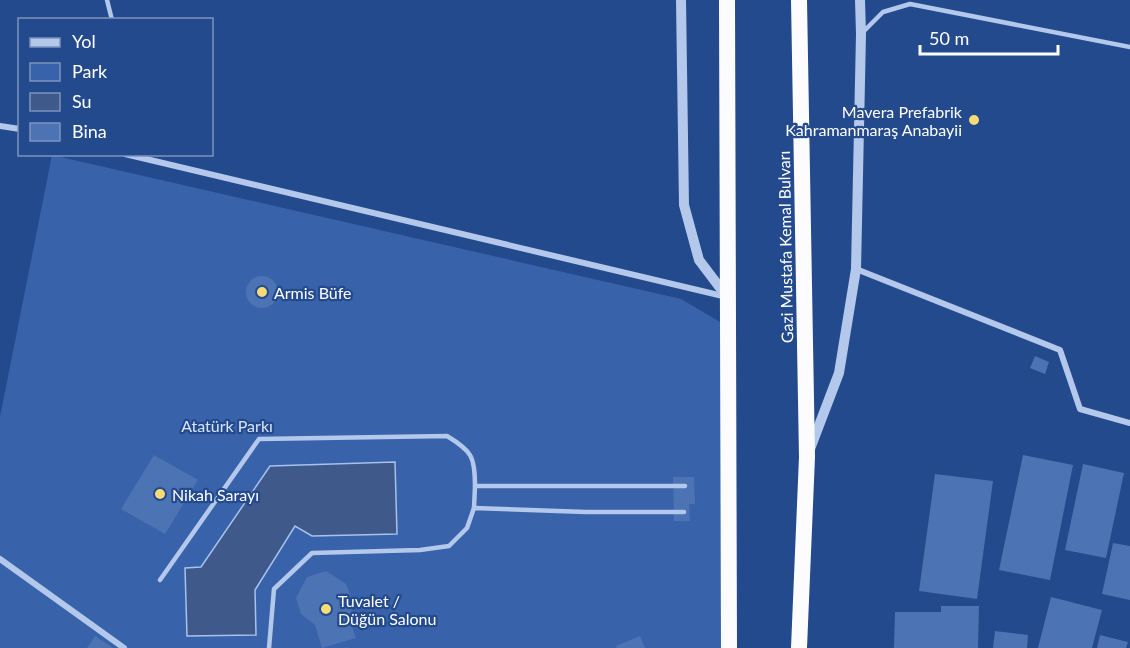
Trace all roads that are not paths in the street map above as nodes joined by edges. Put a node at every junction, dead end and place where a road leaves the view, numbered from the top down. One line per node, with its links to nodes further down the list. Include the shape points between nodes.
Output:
1 (106, 0): 6 (lane)
2 (681, 0): 15 (street, via 684,205 699,260)
3 (727, 0): 15 (highway)
4 (799, 0): 17 (highway, Gazi Mustafa Kemal Bulvarı)
5 (860, 0): 7 (street, Gazi Mustafa Kemal Bulvarı)
6 (111, 18)
7 (861, 34): 8 (lane, via 883,12 910,4); 14 (street, Gazi Mustafa Kemal Bulvarı)
8 (1130, 46)
9 (0, 126): 10 (street)
10 (18, 129)
11 (132, 156): 13 (street)
12 (152, 156): 13 (lane)
13 (154, 162): 15 (street)
14 (856, 269): 16 (street, via 1060,350 1080,410); 17 (street, Gazi Mustafa Kemal Bulvarı, via 839,373)
15 (727, 297): 26 (highway)
16 (1130, 423)
17 (807, 457): 27 (highway, Gazi Mustafa Kemal Bulvarı)
18 (475, 486): 19 (lane); 20 (lane); 23 (lane, via 475,464 464,446 447,436 259,440)
19 (685, 486)
20 (474, 508): 21 (lane); 25 (lane, via 467,528 449,546 312,554 274,589)
21 (684, 512)
22 (0, 559): 24 (street)
23 (160, 580)
24 (124, 648)
25 (269, 648)
26 (729, 648)
27 (799, 648)

